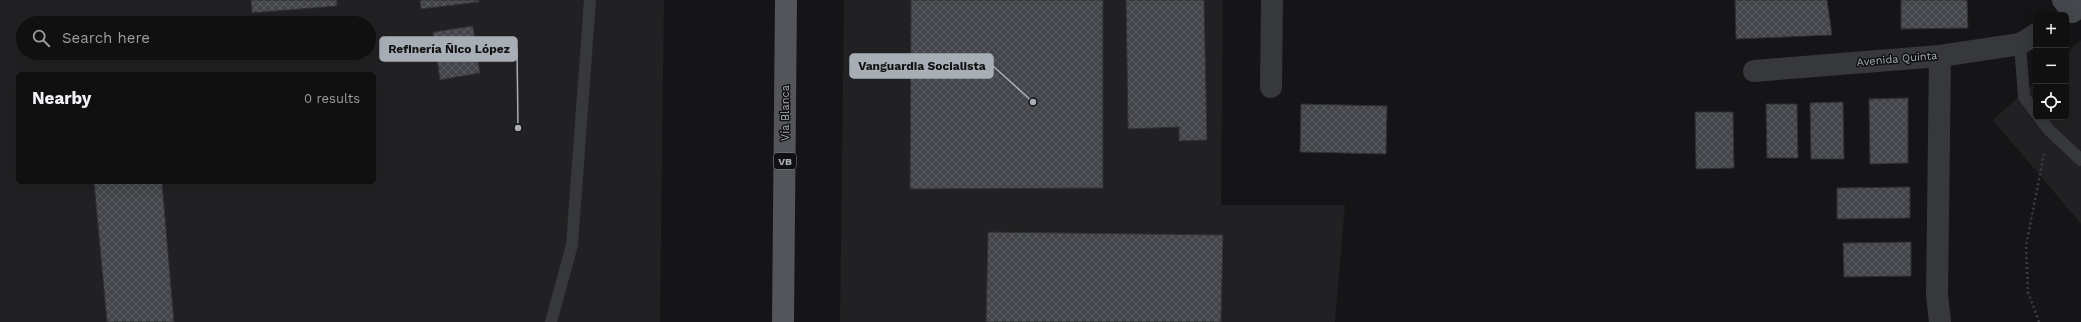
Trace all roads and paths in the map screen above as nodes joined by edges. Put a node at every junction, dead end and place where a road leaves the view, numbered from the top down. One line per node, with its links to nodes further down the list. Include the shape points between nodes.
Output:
1 (590, 0): 12 (lane, via 572,245)
2 (786, 0): 13 (main road, Vía Blanca / VB)
3 (1272, 0): 7 (street)
4 (2028, 39): 5 (street, Avenida Quinta); 8 (lane, via 2024,97)
5 (1940, 56): 6 (street, Avenida Quinta); 14 (street, via 1937,295)
6 (1754, 71)
7 (1271, 87)
8 (2033, 108)
9 (2041, 120): 10 (lane)
10 (2049, 130): 11 (lane); 15 (path, via 2026,246 2028,292)
11 (2081, 160)
12 (551, 322)
13 (783, 322)
14 (1940, 322)
15 (2039, 322)

